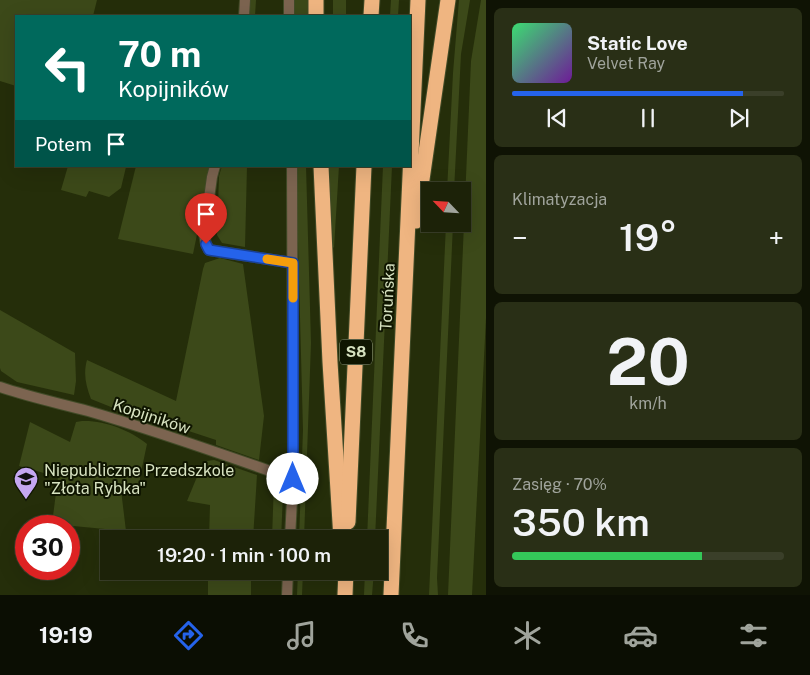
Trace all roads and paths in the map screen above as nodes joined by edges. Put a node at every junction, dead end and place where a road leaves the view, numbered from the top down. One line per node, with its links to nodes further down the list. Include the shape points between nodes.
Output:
1 (245, 0): 7 (street)
2 (289, 0): 8 (street)
3 (316, 0): 9 (highway)
4 (372, 0): 10 (highway)
5 (418, 0): 11 (highway, Toruńska)
6 (448, 0): 18 (highway)
7 (244, 15)
8 (289, 15)
9 (316, 15)
10 (371, 15)
11 (411, 155)
12 (215, 167): 17 (street, via 204,234 209,250)
13 (292, 167): 17 (street)
14 (321, 167): 22 (highway)
15 (364, 167): 23 (highway, Toruńska / S8)
16 (410, 167): 18 (highway, Toruńska)
17 (293, 263): 20 (street)
18 (403, 332): 29 (highway, Toruńska)
19 (0, 387): 20 (street, Kopijników, via 97,414)
20 (293, 479): 21 (street)
21 (290, 530)
22 (340, 530)
23 (348, 530)
24 (288, 580): 27 (street)
25 (343, 580): 28 (highway)
26 (345, 580): 28 (highway)
27 (287, 595)
28 (344, 595)
29 (391, 595)

